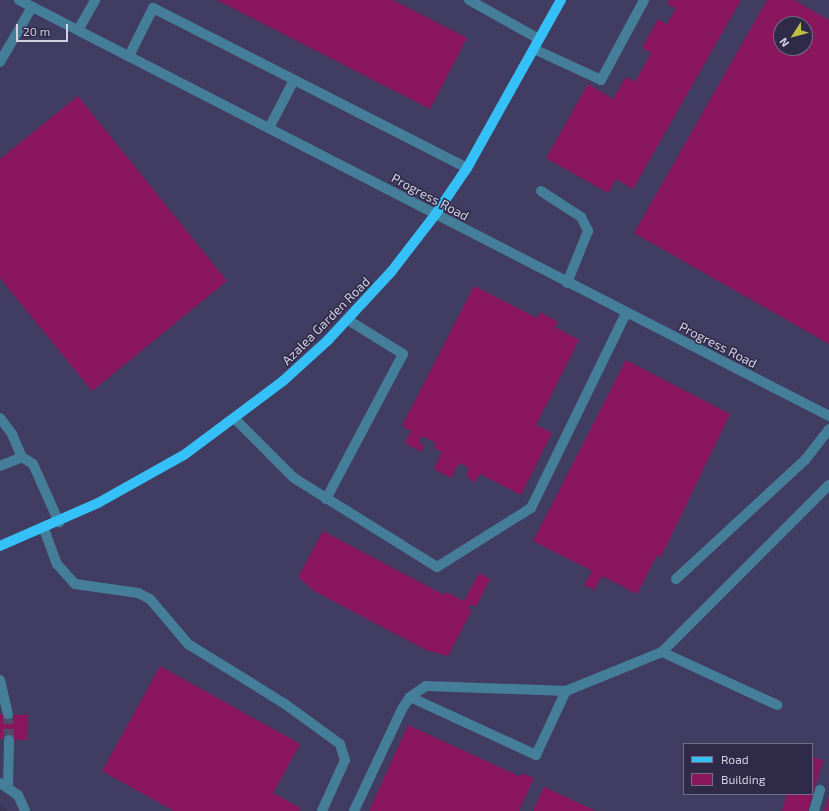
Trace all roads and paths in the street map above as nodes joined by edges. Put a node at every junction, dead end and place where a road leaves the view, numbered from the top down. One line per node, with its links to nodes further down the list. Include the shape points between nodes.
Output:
1 (20, 0): 6 (street, Progress Road)
2 (95, 0): 7 (street)
3 (468, 0): 8 (street)
4 (561, 0): 8 (main road, Azalea Garden Road)
5 (644, 0): 9 (street, via 601,80)
6 (32, 6): 7 (street, Progress Road); 11 (street)
7 (78, 30): 10 (street, Progress Road)
8 (539, 39): 9 (main road, Azalea Garden Road)
9 (534, 49): 14 (main road, Azalea Garden Road)
10 (129, 56): 12 (street, via 153,8); 13 (street, Progress Road)
11 (0, 62)
12 (294, 80): 13 (street); 14 (street)
13 (269, 128): 16 (street, Progress Road)
14 (467, 168): 16 (main road, Azalea Garden Road)
15 (541, 191): 17 (street, via 581,217 588,231)
16 (435, 215): 17 (street, Progress Road); 19 (main road, Azalea Garden Road)
17 (567, 283): 18 (street, Progress Road)
18 (626, 313): 20 (street, Progress Road); 27 (street, via 530,508 474,545 437,567)
19 (348, 320): 22 (main road, Azalea Garden Road, via 283,381); 27 (street, via 403,354)
20 (829, 416)
21 (0, 418): 24 (street, via 12,434)
22 (235, 419): 27 (street, via 294,478); 28 (main road, Azalea Garden Road, via 184,454)
23 (829, 429): 31 (street, via 806,460)
24 (22, 457): 25 (street); 28 (street, via 34,464)
25 (0, 466)
26 (829, 485): 32 (street)
27 (326, 499)
28 (59, 522): 29 (main road, Azalea Garden Road)
29 (44, 529): 30 (main road, Azalea Garden Road); 42 (street, via 57,564 75,584 138,593 150,599 188,644 285,704 340,744 345,760)
30 (0, 546)
31 (676, 579)
32 (662, 652): 34 (street); 36 (street)
33 (0, 680): 37 (street)
34 (566, 691): 35 (street, via 426,686); 35 (street, via 536,755)
35 (410, 697): 43 (street)
36 (777, 705)
37 (8, 714)
38 (9, 740): 39 (street)
39 (4, 785): 41 (street, via 18,795)
40 (820, 790): 44 (street)
41 (26, 811)
42 (322, 811)
43 (354, 811)
44 (814, 811)

